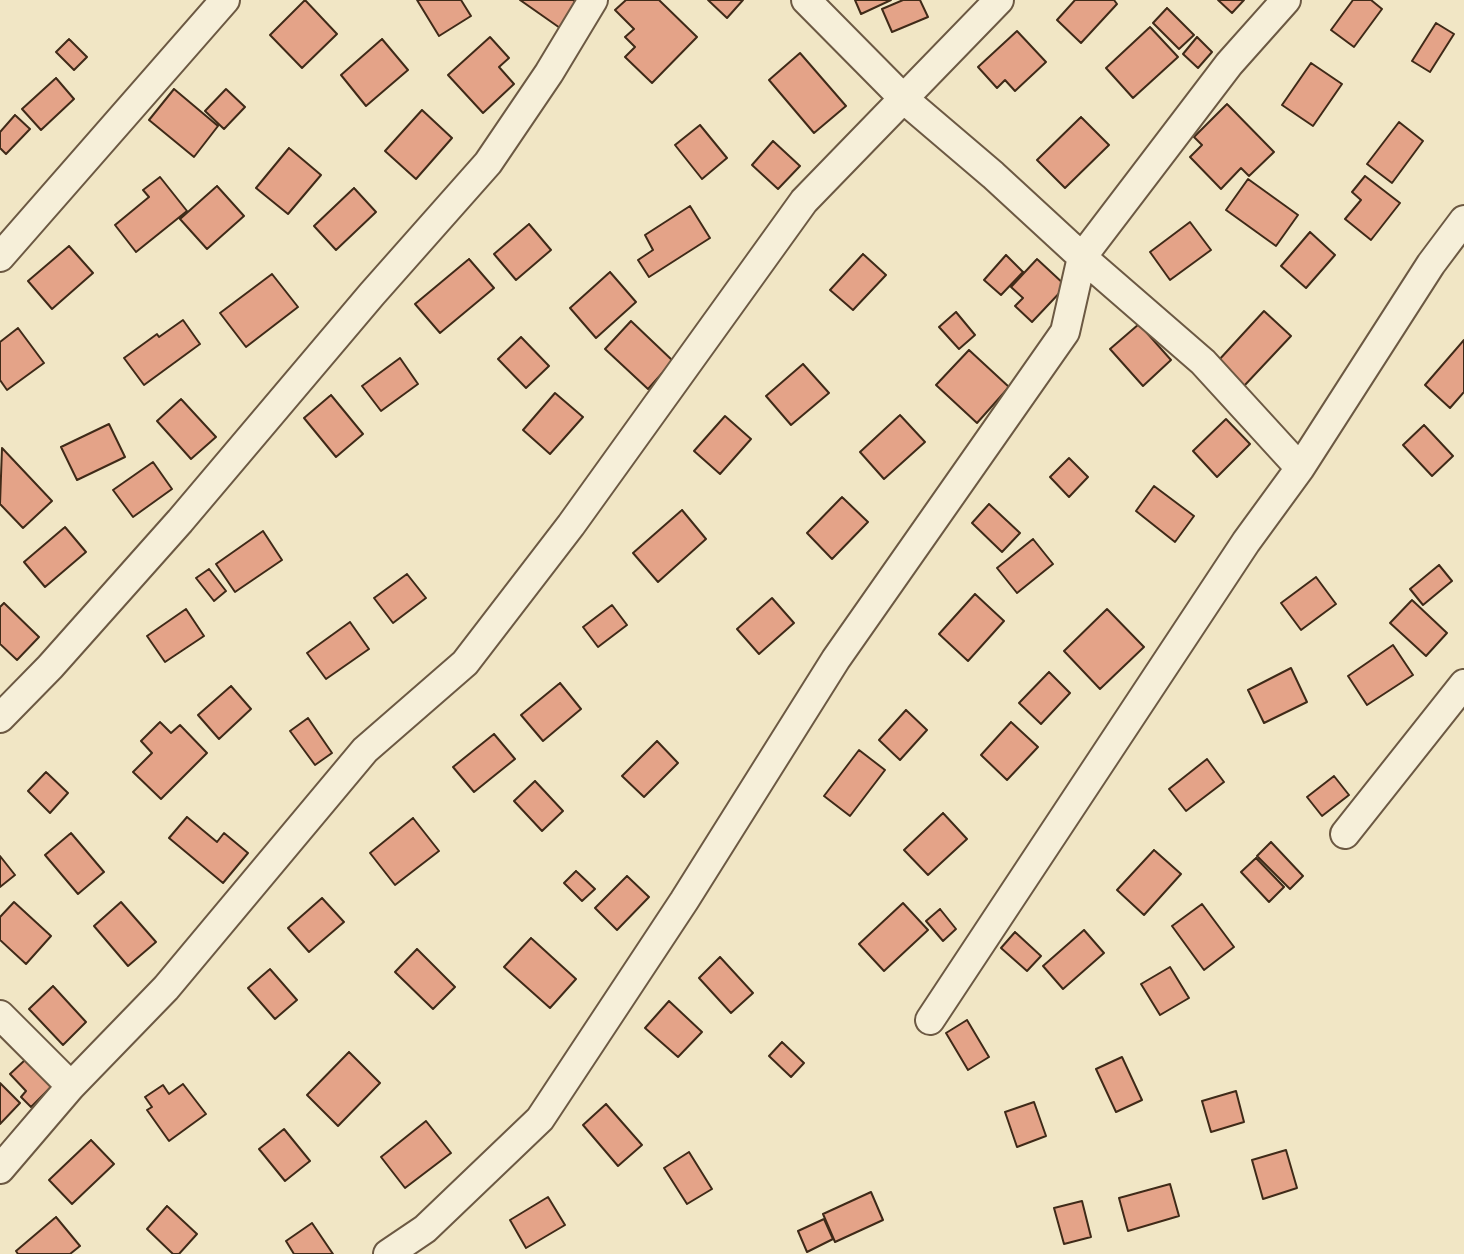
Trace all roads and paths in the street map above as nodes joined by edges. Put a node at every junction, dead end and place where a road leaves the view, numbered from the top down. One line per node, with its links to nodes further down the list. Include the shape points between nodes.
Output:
1 (225, 0): 8 (street)
2 (593, 0): 12 (street, via 488,163 180,521)
3 (806, 0): 6 (street)
4 (999, 0): 6 (street)
5 (1286, 0): 9 (street, via 1229,64)
6 (905, 100): 9 (street); 16 (street, via 804,201 571,525 465,663 365,750 166,988)
7 (1464, 220): 10 (street)
8 (0, 257)
9 (1082, 257): 10 (street, via 1203,362); 18 (street, via 1065,332 836,659 540,1119 425,1229)
10 (1300, 468): 15 (street, via 1246,542)
11 (1464, 684): 13 (street)
12 (0, 718)
13 (1345, 834)
14 (0, 1015): 16 (street)
15 (930, 1020)
16 (72, 1086): 17 (street)
17 (0, 1169)
18 (388, 1254)

